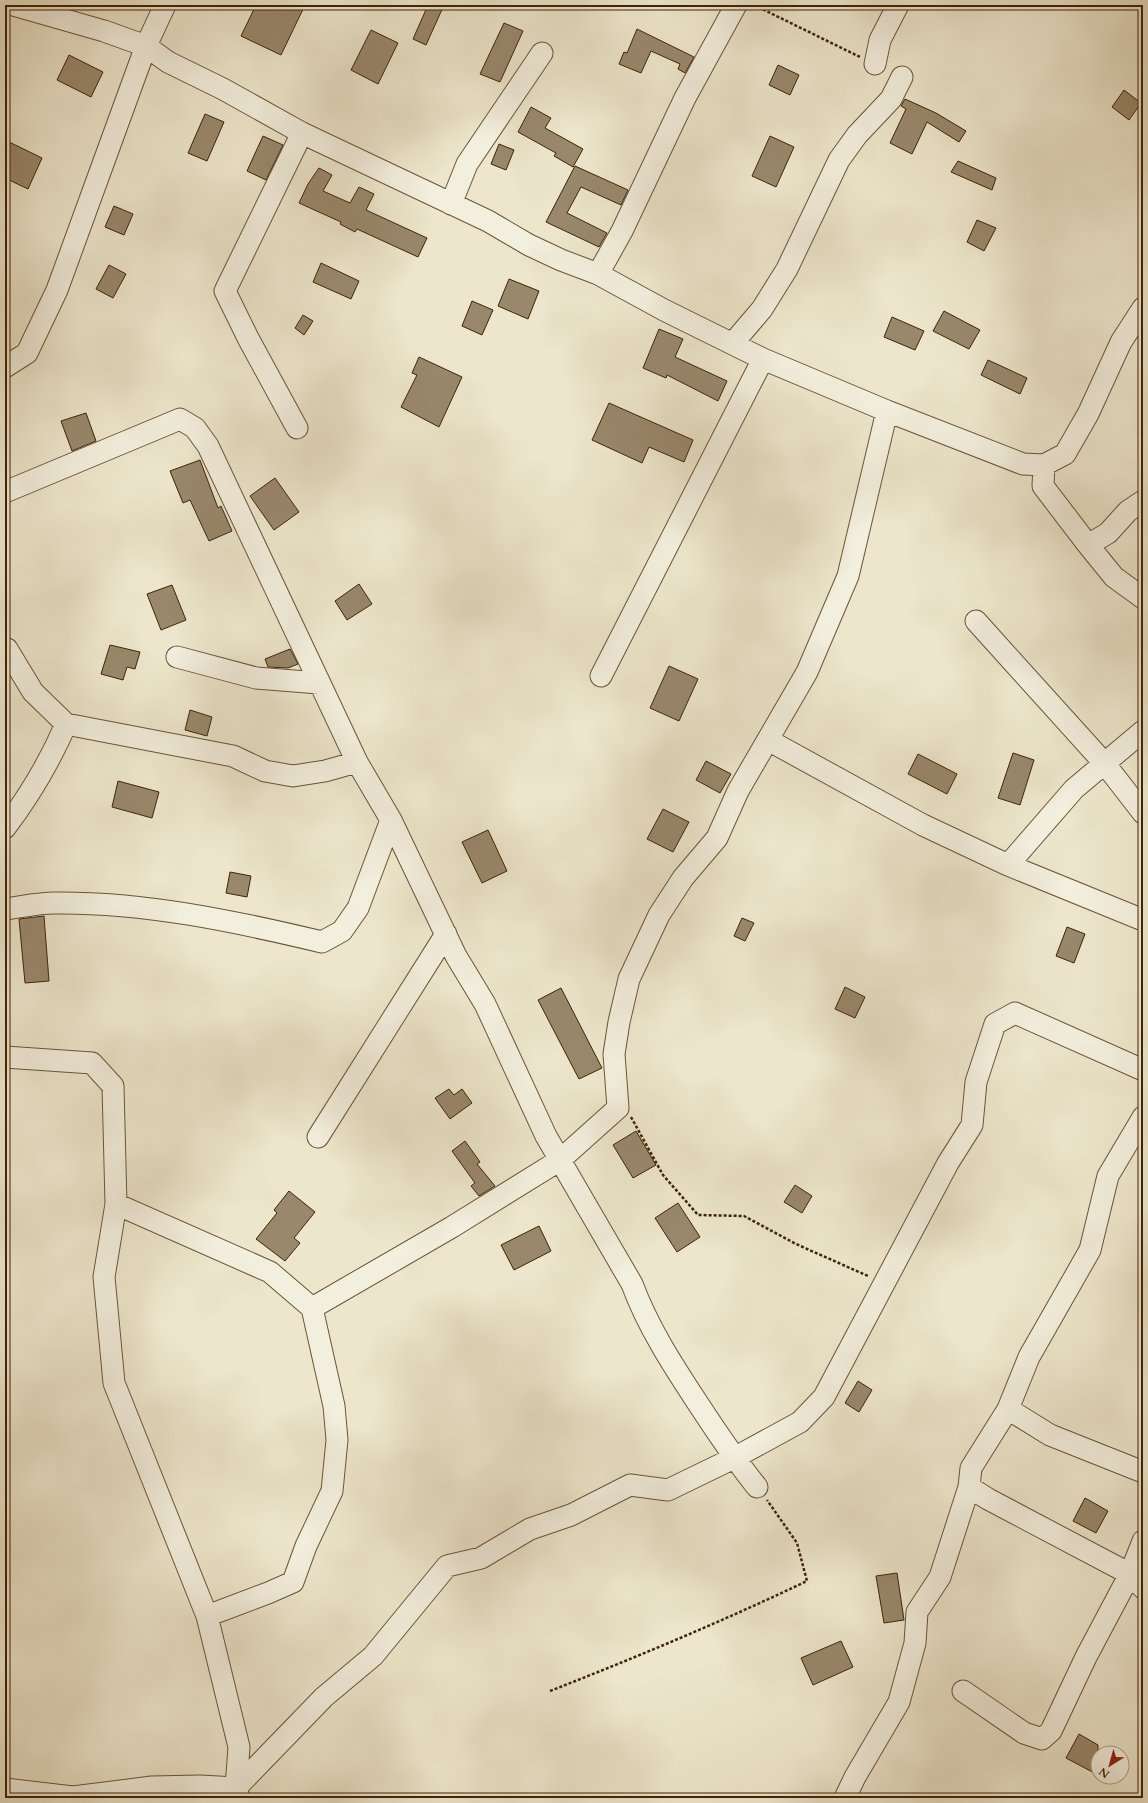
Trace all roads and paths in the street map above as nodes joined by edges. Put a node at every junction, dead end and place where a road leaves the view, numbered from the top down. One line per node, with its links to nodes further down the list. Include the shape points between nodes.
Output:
1 (13, 5): 6 (street)
2 (166, 5): 6 (street)
3 (736, 5): 12 (street, via 685,98 622,231)
4 (754, 5): 8 (path)
5 (898, 5): 8 (street, via 880,40)
6 (146, 46): 10 (street, via 168,62); 16 (street, via 57,290 27,353)
7 (542, 53): 11 (street, via 467,164)
8 (875, 64)
9 (902, 77): 14 (street, via 891,98 857,135 840,160 786,269 762,309)
10 (302, 133): 11 (street); 18 (street, via 225,291)
11 (451, 204): 12 (street, via 488,221 529,245)
12 (598, 274): 14 (street, via 664,310)
13 (1143, 308): 19 (street, via 1121,342 1088,414 1065,454)
14 (733, 343): 15 (street)
15 (763, 359): 17 (street); 27 (street)
16 (5, 367)
17 (887, 411): 19 (street, via 1023,464); 31 (street, via 848,576 807,672)
18 (297, 428)
19 (1044, 465): 22 (street, via 1043,486)
20 (5, 492): 28 (street, via 180,419 195,428 208,446)
21 (1143, 501): 22 (street, via 1128,512 1108,533)
22 (1088, 545): 23 (street, via 1114,577)
23 (1143, 598)
24 (976, 621): 33 (street)
25 (7, 648): 29 (street, via 33,692)
26 (177, 657): 28 (street, via 256,678)
27 (601, 676)
28 (319, 683): 32 (street)
29 (66, 724): 32 (street, via 233,756 265,771 293,776); 36 (street, via 55,750 27,798)
30 (1143, 731): 33 (street)
31 (768, 740): 37 (street, via 923,825); 43 (street, via 738,791 717,838 683,878 659,915 629,979 614,1054)
32 (357, 762): 35 (street)
33 (1105, 764): 34 (street); 37 (street, via 1074,789)
34 (1143, 813)
35 (391, 820): 38 (street, via 358,908 342,931 322,942 233,921 133,907 52,903); 40 (street)
36 (5, 828)
37 (1008, 865): 39 (street)
38 (5, 909)
39 (1143, 920)
40 (446, 934): 45 (street); 46 (street, via 485,1004 542,1130)
41 (5, 1057): 47 (street, via 92,1063 113,1086)
42 (1143, 1070): 48 (street, via 1016,1013 995,1024 976,1082 972,1125 948,1163)
43 (618, 1108): 46 (street); 48 (path, via 630,1115 662,1175 698,1215 744,1216 796,1244)
44 (1143, 1116): 50 (street, via 1108,1176 1090,1250 1030,1357)
45 (318, 1137)
46 (560, 1160): 49 (street); 51 (street, via 632,1284 664,1352)
47 (116, 1204): 49 (street, via 270,1272); 57 (street, via 104,1277 114,1383)
48 (885, 1284): 51 (street, via 824,1397 800,1422)
49 (312, 1308): 57 (street, via 334,1406 337,1440 332,1491 306,1546 293,1582)
50 (1008, 1409): 52 (street, via 1050,1435); 54 (street, via 971,1468)
51 (734, 1458): 53 (street); 61 (street, via 668,1490 630,1485 571,1515 530,1529 481,1558 446,1566 373,1656 324,1697)
52 (1143, 1472)
53 (757, 1487): 58 (path, via 797,1543 807,1581 677,1641)
54 (969, 1487): 56 (street); 62 (street, via 940,1577 917,1612 915,1644 899,1702)
55 (1143, 1541): 56 (street)
56 (1136, 1581): 59 (street, via 1086,1657 1051,1731 1042,1739 1024,1733)
57 (207, 1616): 61 (street, via 239,1747)
58 (550, 1691)
59 (964, 1691)
60 (5, 1789): 61 (street, via 73,1797 152,1787 200,1786)
61 (238, 1793)
62 (845, 1798)

